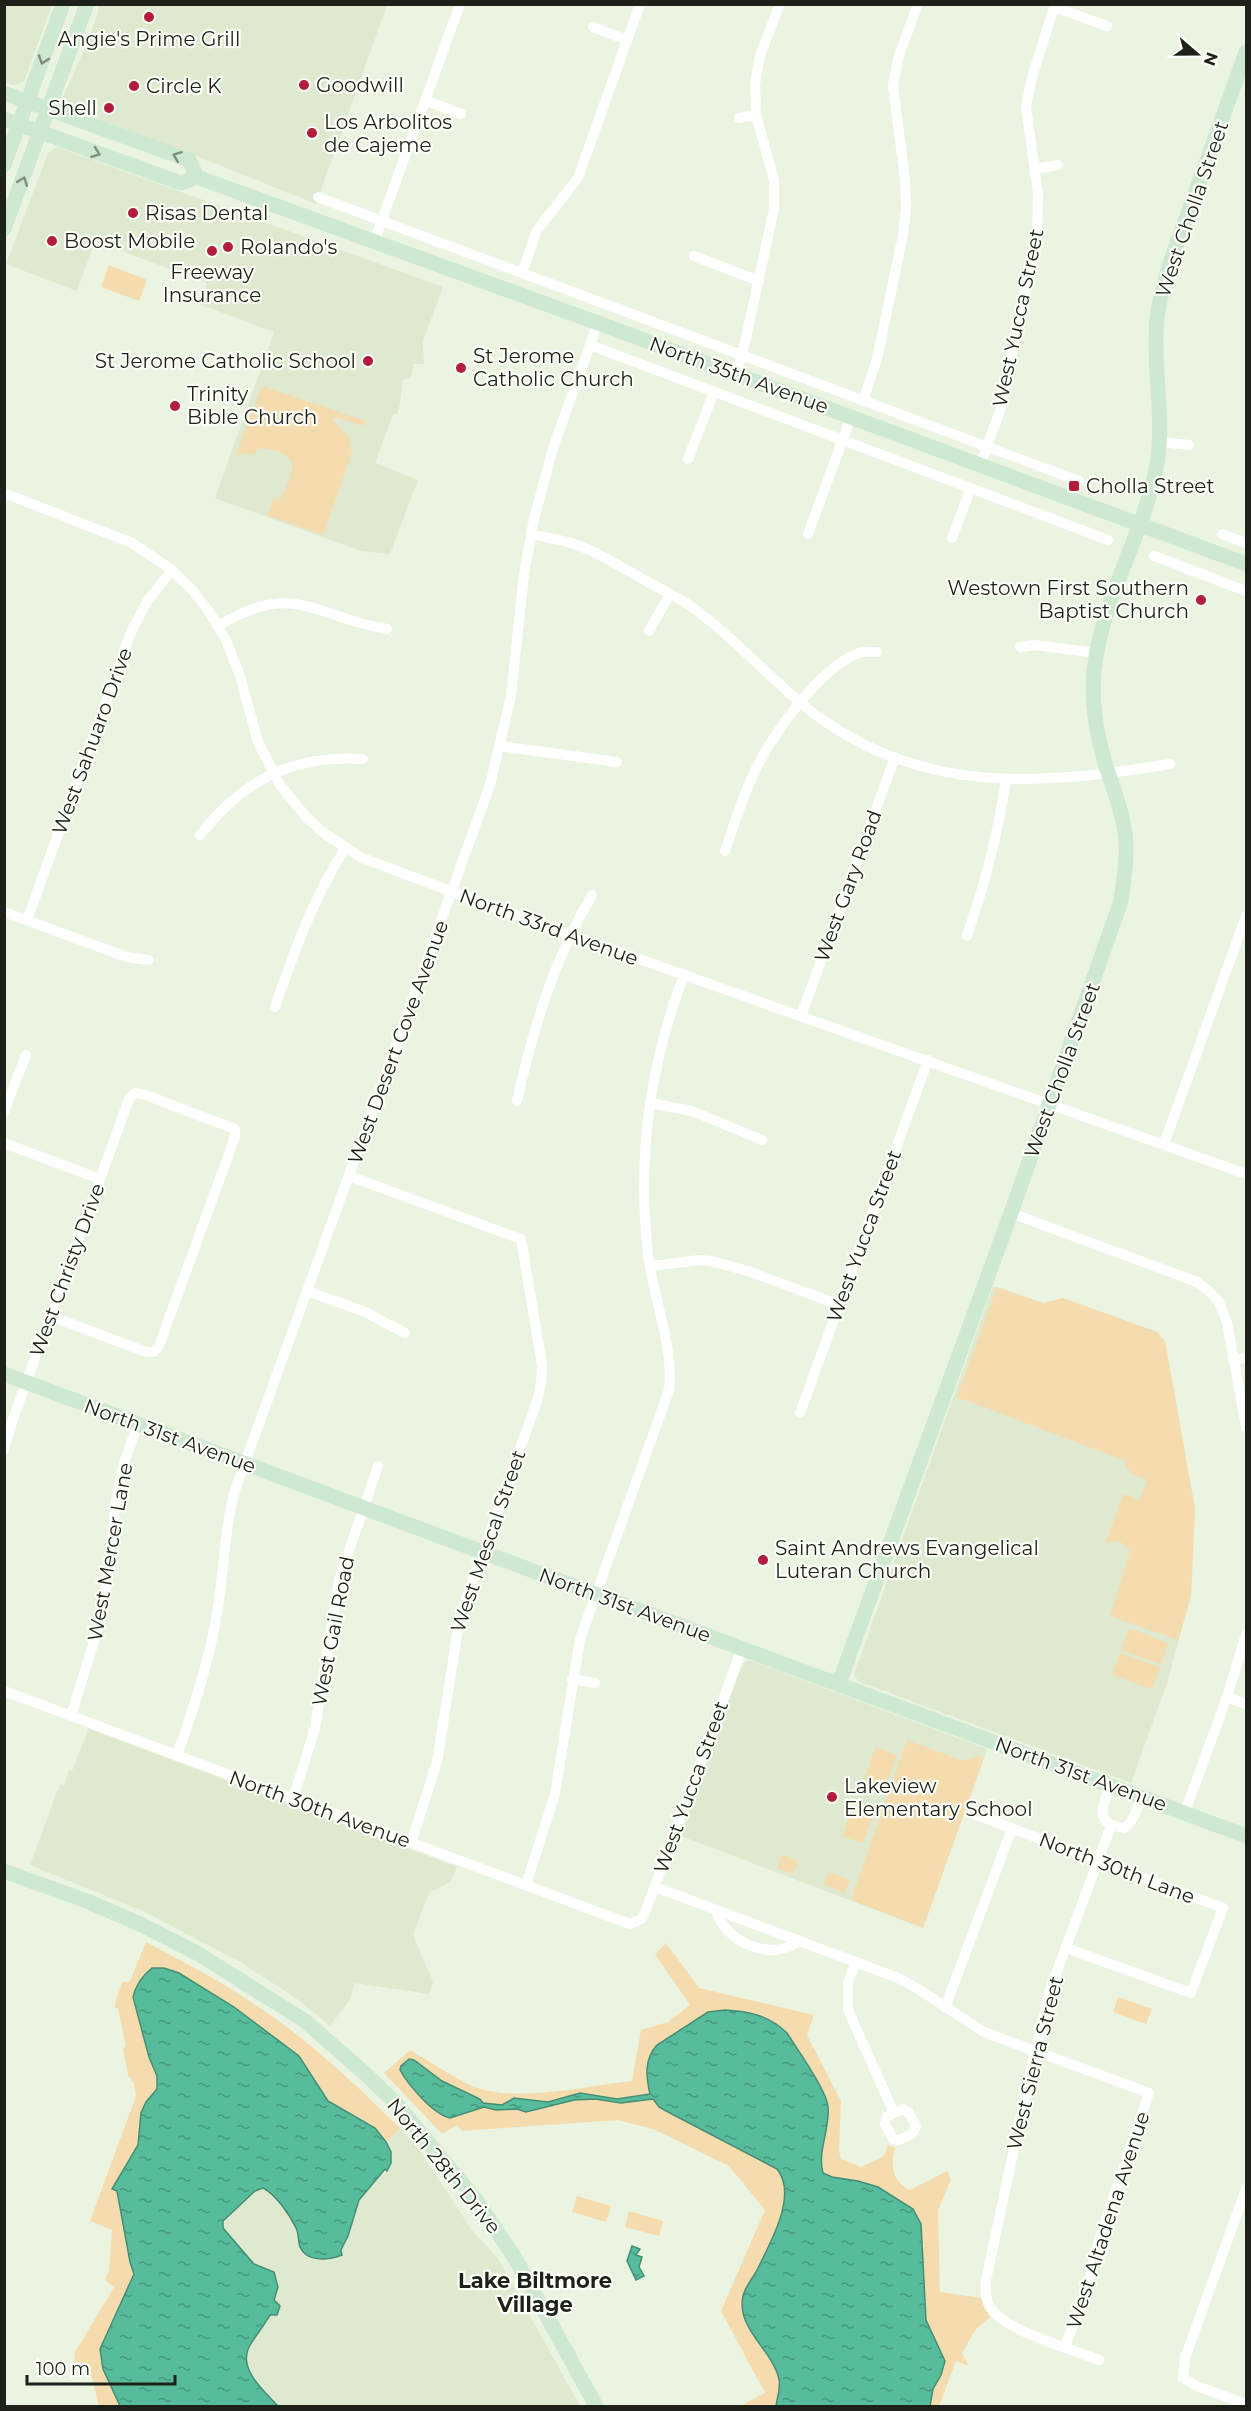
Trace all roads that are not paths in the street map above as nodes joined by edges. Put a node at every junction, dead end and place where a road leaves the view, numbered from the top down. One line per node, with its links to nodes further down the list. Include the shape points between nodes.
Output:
1 (63, 4): 14 (street, one-way to 14)
2 (87, 4): 15 (street)
3 (460, 4): 13 (street)
4 (640, 4): 10 (street)
5 (780, 4): 17 (street, via 760,55 755,84)
6 (918, 4): 38 (street, via 899,55 893,85 905,180 903,235 877,359)
7 (1054, 6): 8 (street); 24 (street, West Yucca Street, via 1026,107)
8 (1107, 26)
9 (592, 27): 10 (street)
10 (627, 40): 31 (street, via 578,178 537,230)
11 (1246, 52): 41 (street, West Cholla Street, via 1162,291 1156,339)
12 (4, 93): 14 (street, North 35th Avenue)
13 (425, 100): 16 (street); 27 (street)
14 (28, 102): 15 (street, North 35th Avenue); 20 (street)
15 (49, 109): 21 (street); 25 (street, North 35th Avenue, one-way to 15, via 189,160)
16 (461, 114)
17 (756, 115): 18 (street); 32 (street, via 774,180 774,209)
18 (739, 118)
19 (4, 119): 20 (street, North 35th Avenue)
20 (20, 125): 21 (street, North 35th Avenue); 22 (street)
21 (41, 133): 25 (street, North 35th Avenue, one-way to 25, via 181,183); 28 (street, one-way to 21)
22 (4, 165)
23 (1058, 165): 24 (street)
24 (1035, 169): 43 (street, West Yucca Street, via 1039,211 1035,246 1000,411)
25 (197, 177): 29 (street, North 35th Avenue)
26 (318, 197): 27 (street, North 35th Avenue)
27 (381, 221): 29 (street); 31 (street, North 35th Avenue)
28 (4, 229)
29 (374, 242): 33 (street, North 35th Avenue)
30 (694, 256): 32 (street)
31 (522, 273): 35 (street, North 35th Avenue)
32 (759, 280): 35 (street)
33 (598, 323): 34 (street, West Desert Cove Avenue); 36 (street, North 35th Avenue)
34 (590, 345): 37 (street, North 35th Avenue); 50 (street, West Desert Cove Avenue, via 553,448)
35 (742, 356): 36 (street); 38 (street, North 35th Avenue)
36 (735, 374): 39 (street, North 35th Avenue)
37 (714, 392): 40 (street, North 35th Avenue); 44 (street)
38 (863, 401): 43 (street, North 35th Avenue)
39 (851, 417): 40 (street); 45 (street, North 35th Avenue)
40 (843, 440): 47 (street, North 35th Avenue); 51 (street)
41 (1160, 442): 42 (street); 49 (street, West Cholla Street)
42 (1189, 445)
43 (988, 448): 45 (street, West Yucca Street); 46 (street, North 35th Avenue)
44 (688, 459)
45 (980, 465): 49 (street, North 35th Avenue)
46 (1079, 482)
47 (971, 488): 53 (street); 54 (street, North 35th Avenue)
48 (4, 493): 58 (street, North 33rd Avenue, via 132,543)
49 (1138, 525): 57 (street, North 35th Avenue); 66 (street, West Cholla Street)
50 (531, 534): 60 (street, via 581,547); 68 (street, West Desert Cove Avenue, via 515,667)
51 (808, 534)
52 (1222, 534): 55 (street)
53 (952, 538)
54 (1108, 540)
55 (1246, 543)
56 (1154, 556): 59 (street)
57 (1246, 564)
58 (172, 570): 61 (street, North 33rd Avenue); 83 (street, West Sahuaro Drive, via 148,600 132,630)
59 (1246, 591)
60 (670, 594): 63 (street); 67 (street, via 701,614)
61 (218, 626): 62 (street, via 245,611 282,602 306,605); 74 (street, North 33rd Avenue, via 240,676 258,742)
62 (387, 629)
63 (650, 632)
64 (1020, 647): 66 (street, via 1035,645)
65 (877, 652): 67 (street, via 862,652 846,659)
66 (1096, 653): 73 (street, West Cholla Street, via 1094,704)
67 (802, 702): 69 (street, via 862,742); 78 (street, via 777,733 754,774)
68 (500, 746): 71 (street); 79 (street, West Desert Cove Avenue, via 481,814)
69 (895, 757): 75 (street, via 946,773); 89 (street, West Gary Road)
70 (363, 759): 74 (street, via 308,762)
71 (617, 762)
72 (1170, 764): 73 (street)
73 (1108, 772): 75 (street); 94 (street, West Cholla Street, via 1125,832 1126,870 1121,901)
74 (273, 773): 76 (street, via 231,800); 77 (street, North 33rd Avenue, via 307,818)
75 (1006, 780): 85 (street, via 990,865)
76 (200, 835)
77 (345, 849): 79 (street, North 33rd Avenue, via 377,866); 88 (street, via 306,921)
78 (725, 851)
79 (452, 893): 84 (street, North 33rd Avenue); 100 (street, West Desert Cove Avenue)
80 (592, 894): 84 (street)
81 (4, 912): 83 (street)
82 (1246, 916): 98 (street)
83 (27, 920): 86 (street, via 127,957)
84 (570, 934): 87 (street, North 33rd Avenue); 92 (street, via 537,1020)
85 (967, 936)
86 (149, 960)
87 (684, 975): 89 (street, North 33rd Avenue); 93 (street, via 656,1064)
88 (275, 1007)
89 (801, 1016): 91 (street, North 33rd Avenue)
90 (26, 1055): 95 (street)
91 (928, 1060): 94 (street, North 33rd Avenue); 105 (street, West Yucca Street)
92 (517, 1101)
93 (650, 1103): 96 (street, via 692,1111); 103 (street, via 644,1170)
94 (1050, 1103): 98 (street, North 33rd Avenue); 102 (street, West Cholla Street)
95 (4, 1112)
96 (762, 1140)
97 (4, 1143): 101 (street)
98 (1164, 1144): 99 (street, North 33rd Avenue)
99 (1246, 1174)
100 (349, 1176): 104 (street, West Desert Cove Avenue); 119 (street, West Mescal Street, via 521,1239 542,1365 541,1383)
101 (100, 1179): 106 (street, West Christy Drive); 106 (street, West Christy Drive, via 129,1099 135,1093 235,1129 154,1352)
102 (1011, 1213): 109 (street, via 1197,1282 1219,1302 1227,1322); 125 (street, West Cholla Street)
103 (650, 1266): 105 (street, via 711,1261); 120 (street, via 670,1363 669,1390)
104 (307, 1291): 107 (street, via 365,1312); 116 (street, West Desert Cove Avenue)
105 (839, 1305): 112 (street, West Yucca Street)
106 (50, 1316): 111 (street, West Christy Drive)
107 (405, 1333)
108 (1246, 1358): 109 (street)
109 (1233, 1360): 114 (street)
110 (4, 1374): 111 (street, North 31st Avenue)
111 (26, 1383): 113 (street, North 31st Avenue); 115 (street, West Christy Drive)
112 (800, 1413)
113 (138, 1424): 116 (street, North 31st Avenue); 129 (street, West Mercer Lane, via 116,1500 110,1572 99,1625)
114 (1246, 1426)
115 (4, 1450)
116 (245, 1463): 118 (street, North 31st Avenue); 130 (street, West Desert Cove Avenue, via 229,1511 209,1656)
117 (378, 1466): 118 (street, West Gail Road)
118 (363, 1507): 119 (street, North 31st Avenue); 133 (street, West Gail Road, via 339,1581 315,1728)
119 (481, 1552): 120 (street, North 31st Avenue); 139 (street, West Mescal Street, via 460,1616 437,1762)
120 (596, 1595): 122 (street, North 31st Avenue); 123 (street, via 580,1639)
121 (1246, 1635): 127 (street)
122 (742, 1648): 125 (street, North 31st Avenue); 143 (street, West Yucca Street)
123 (572, 1679): 124 (street); 142 (street, via 555,1794)
124 (595, 1683)
125 (839, 1683): 131 (street, North 31st Avenue)
126 (4, 1691): 129 (street, North 30th Avenue)
127 (1227, 1696): 128 (street); 134 (street)
128 (1246, 1704)
129 (71, 1716): 130 (street, North 30th Avenue)
130 (177, 1755): 133 (street, North 30th Avenue)
131 (1110, 1785): 132 (street, North 31st Avenue); 136 (street, via 1102,1813)
132 (1142, 1797): 134 (street, North 31st Avenue); 136 (street, via 1130,1824 1124,1828)
133 (293, 1799): 139 (street, North 30th Avenue)
134 (1185, 1812): 138 (street, North 31st Avenue)
135 (977, 1815): 137 (street, North 30th Lane)
136 (1111, 1826): 140 (street, West Sierra Street)
137 (1011, 1828): 140 (street, North 30th Lane); 149 (street)
138 (1246, 1836)
139 (411, 1843): 142 (street, North 30th Avenue)
140 (1098, 1860): 147 (street, West Sierra Street); 147 (street, North 30th Lane, via 1222,1908 1191,1993)
141 (4, 1871): 156 (street, North 28th Drive, via 89,1902 171,1939 305,2021 361,2070 403,2111 476,2200 515,2258)
142 (526, 1885): 145 (street, North 30th Avenue, via 625,1923)
143 (655, 1887): 144 (street); 145 (street, West Yucca Street, via 645,1913)
144 (716, 1910): 146 (street); 146 (street, via 729,1933 744,1943 775,1950 791,1948)
145 (636, 1922)
146 (799, 1940): 148 (street)
147 (1066, 1948): 150 (street, West Sierra Street, via 1050,1990)
148 (856, 1962): 149 (street, via 909,1983); 151 (street, via 848,1982 848,2010)
149 (945, 2008): 150 (street, via 984,2032)
150 (1035, 2050): 153 (street, West Sierra Street, via 985,2294 1000,2320); 153 (street, West Altadena Avenue, via 1149,2093 1101,2233 1086,2295)
151 (894, 2113)
152 (1246, 2189): 155 (street, via 1185,2358 1183,2378)
153 (1065, 2346): 154 (street)
154 (1099, 2360)
155 (1246, 2404)
156 (596, 2406)

